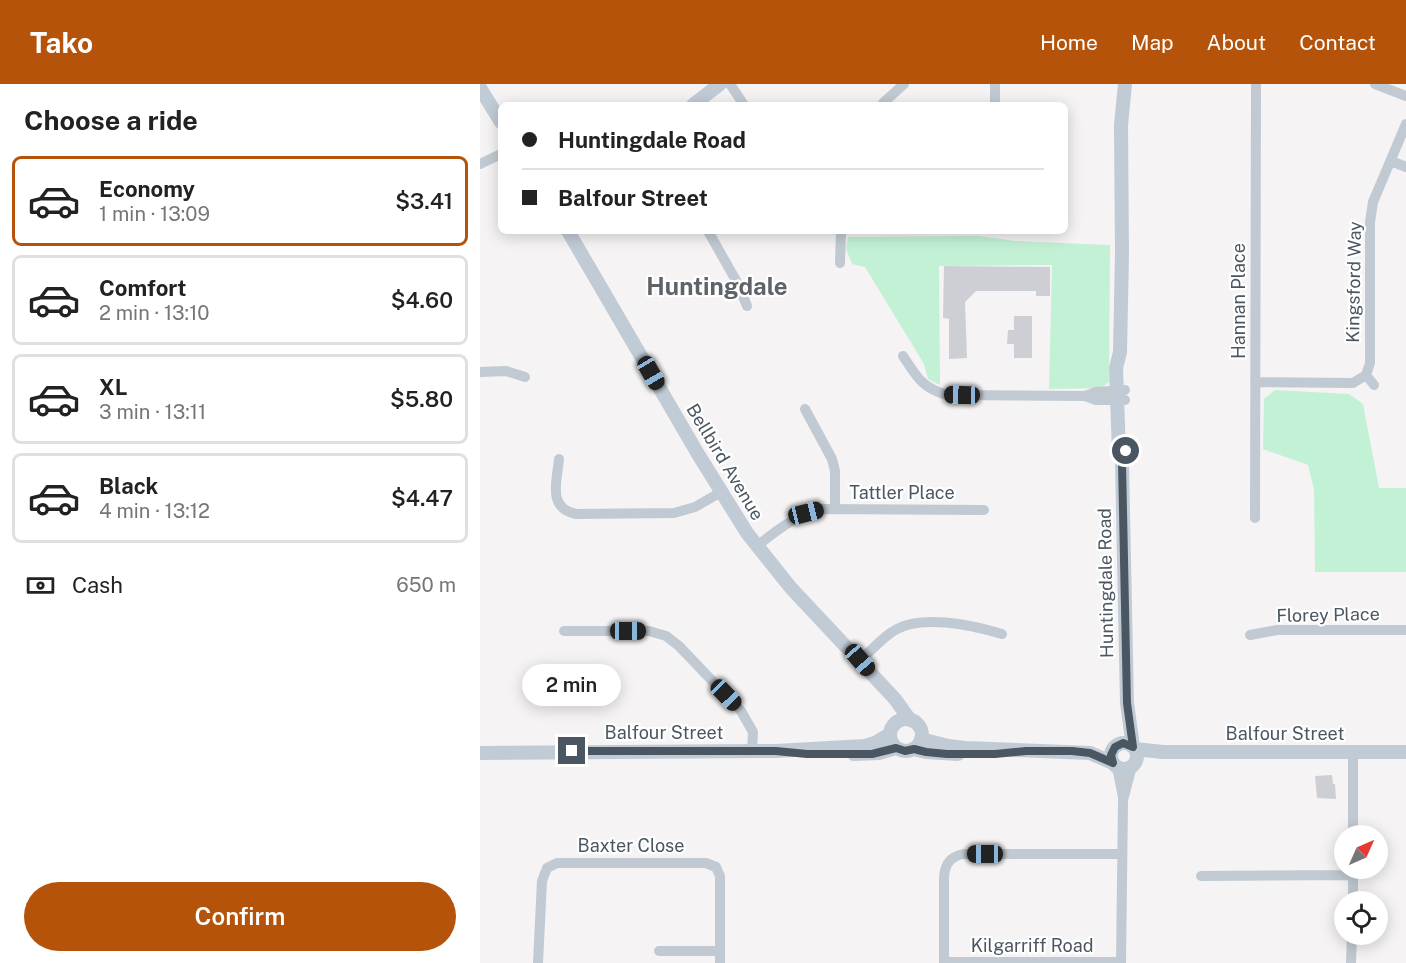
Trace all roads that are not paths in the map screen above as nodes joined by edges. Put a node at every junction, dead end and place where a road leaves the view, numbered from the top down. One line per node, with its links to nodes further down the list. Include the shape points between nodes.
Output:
1 (720, 84): 11 (street)
2 (730, 84): 12 (street)
3 (904, 84): 13 (street)
4 (995, 84): 14 (street)
5 (1116, 84): 17 (street, Huntingdale Road)
6 (1125, 84): 17 (street, Huntingdale Road)
7 (1256, 84): 32 (street, Hannan Place)
8 (1376, 84): 10 (street)
9 (480, 88): 15 (street)
10 (1406, 96)
11 (697, 102)
12 (742, 102)
13 (885, 102)
14 (995, 102)
15 (498, 117)
16 (1406, 124): 20 (street, Kingsford Way)
17 (1121, 125): 34 (street, Huntingdale Road, via 1120,352 1116,368)
18 (498, 147): 21 (street)
19 (498, 155): 21 (street)
20 (1391, 161): 22 (street); 30 (street, Kingsford Way, via 1373,202 1370,222 1370,363)
21 (483, 162)
22 (1406, 167)
23 (570, 234): 37 (street, Bellbird Avenue)
24 (710, 234): 27 (street)
25 (841, 234): 26 (street)
26 (840, 263)
27 (747, 306)
28 (903, 357): 34 (street, via 922,384 947,395 1085,396 1096,400)
29 (480, 372): 31 (street, via 506,371)
30 (1366, 375): 32 (street, via 1353,383); 33 (street)
31 (525, 377)
32 (1255, 382): 40 (street, Hannan Place)
33 (1374, 385)
34 (1121, 395): 48 (street, Huntingdale Road, via 1119,453)
35 (805, 409): 38 (street, via 832,459)
36 (559, 459): 37 (street, via 555,491 560,507 576,514 674,513 695,507)
37 (721, 492): 41 (street, Bellbird Avenue)
38 (835, 509): 39 (street, Tattler Place); 41 (street, Tattler Place, via 806,513)
39 (984, 510)
40 (1255, 518)
41 (757, 546): 46 (street, Bellbird Avenue)
42 (1406, 630): 45 (street, Florey Place, via 1278,630)
43 (564, 631): 54 (street, via 649,631 666,636 741,711 753,732)
44 (1002, 634): 46 (street, via 971,625 905,625 891,632)
45 (1250, 635)
46 (860, 660): 47 (street, Bellbird Avenue)
47 (884, 688): 49 (street, Bellbird Avenue); 50 (street, Bellbird Avenue)
48 (1127, 703): 52 (street, Huntingdale Road); 60 (street, Huntingdale Road)
49 (910, 720): 50 (street, Balfour Street, via 902,720); 51 (street, via 918,725)
50 (892, 729): 53 (street, via 890,739); 55 (street, Balfour Street, via 866,746)
51 (918, 744): 53 (street, Balfour Street, via 905,751); 59 (street, Balfour Street)
52 (1116, 746): 59 (street, Balfour Street); 60 (street, via 1123,743); 61 (street, via 1111,755)
53 (896, 748): 55 (street, Balfour Street, via 872,754)
54 (752, 751): 55 (street, Balfour Street); 58 (street, Balfour Street)
55 (776, 751)
56 (1353, 752): 57 (street, Balfour Street); 60 (street, Balfour Street, via 1163,752); 63 (street)
57 (1406, 752)
58 (480, 753)
59 (1090, 753): 61 (street, Balfour Street)
60 (1134, 756): 61 (street, via 1125,769); 62 (street, Huntingdale Road)
61 (1115, 765): 62 (street, Huntingdale Road)
62 (1124, 800): 64 (street, Huntingdale Road)
63 (1353, 825)
64 (1122, 854): 72 (street, via 956,856 945,867); 73 (street, Huntingdale Road)
65 (1334, 872): 66 (street)
66 (1201, 876)
67 (1352, 945): 74 (street)
68 (659, 951): 69 (street)
69 (720, 957): 71 (street, Baxter Close, via 720,876 716,867 706,863 557,863 546,868 542,881)
70 (1028, 962): 72 (street, Kilgarriff Road); 73 (street, Kilgarriff Road)
71 (538, 963)
72 (944, 963)
73 (1121, 963)
74 (1351, 963)

